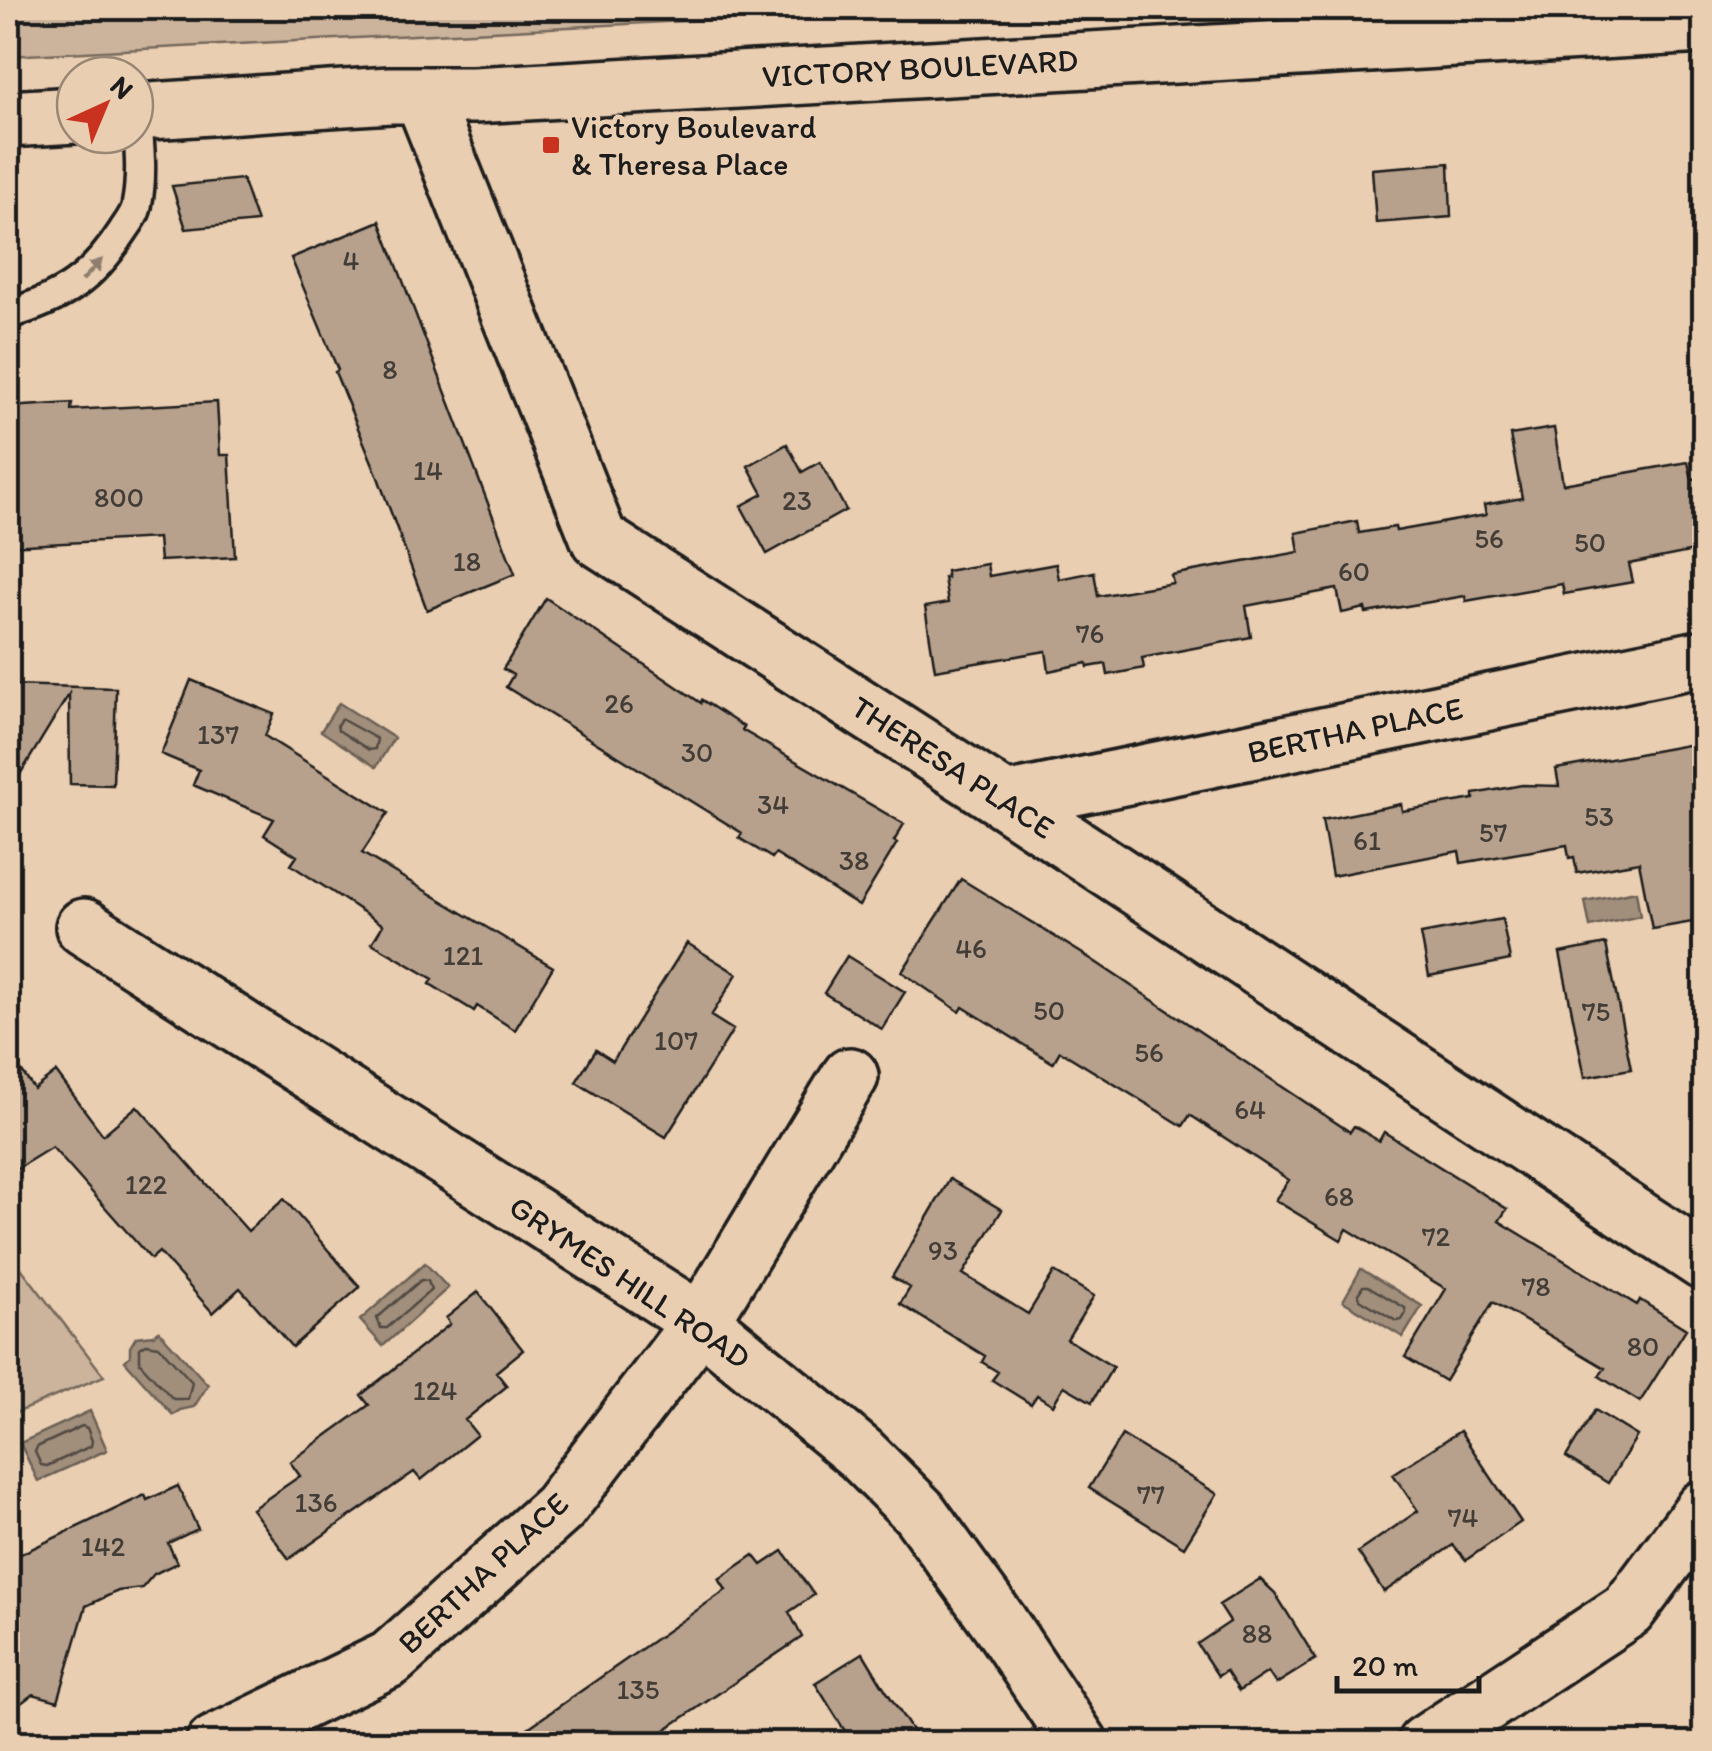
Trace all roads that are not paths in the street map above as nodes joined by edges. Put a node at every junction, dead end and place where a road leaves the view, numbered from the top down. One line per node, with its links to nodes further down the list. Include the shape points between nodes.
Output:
1 (1704, 25): 2 (street, VICTORY BOULEVARD)
2 (422, 95): 3 (street, VICTORY BOULEVARD); 9 (street, THERESA PLACE, via 599,539)
3 (155, 111)
4 (55, 116): 5 (street)
5 (8, 118)
6 (139, 155): 7 (lane, one-way to 6, via 46,304 78,284 110,250 137,209)
7 (8, 314)
8 (1704, 658): 9 (street, BERTHA PLACE)
9 (1006, 801): 12 (street, THERESA PLACE)
10 (84, 927): 13 (street, GRYMES HILL ROAD)
11 (850, 1076): 13 (street, BERTHA PLACE)
12 (1704, 1262)
13 (700, 1322): 15 (street, BERTHA PLACE, via 559,1508 390,1659); 16 (street, GRYMES HILL ROAD, via 861,1454 919,1512)
14 (1704, 1508): 17 (street, via 1628,1610)
15 (214, 1744)
16 (1080, 1744)
17 (1425, 1744)

